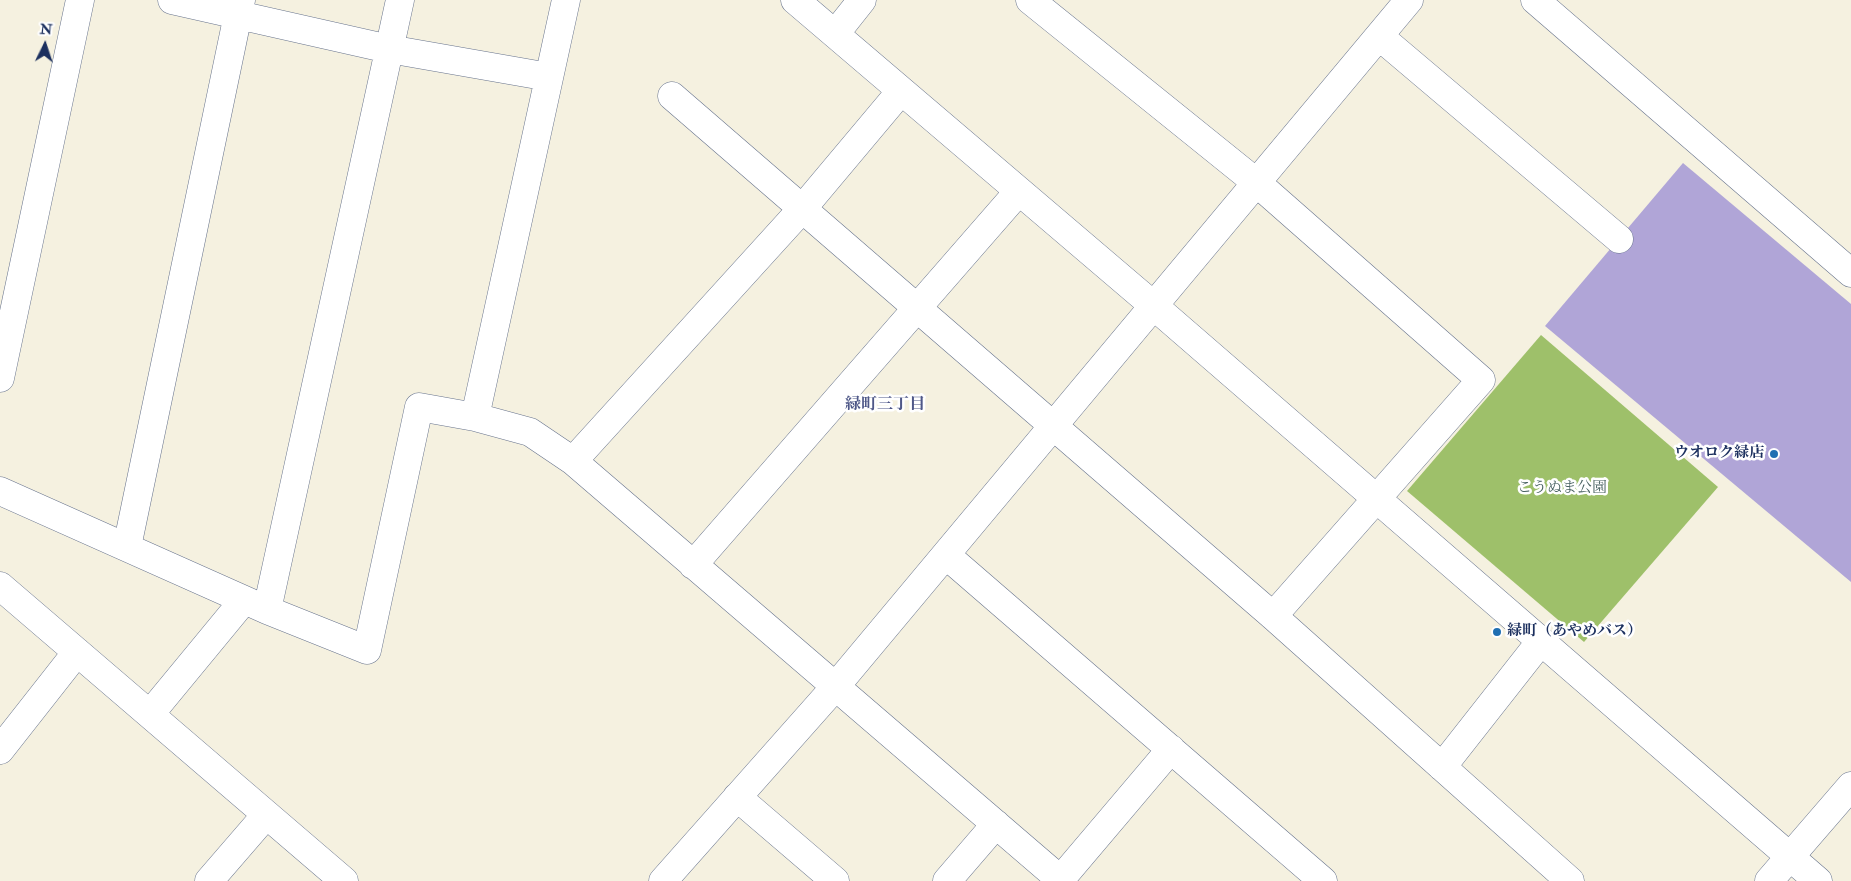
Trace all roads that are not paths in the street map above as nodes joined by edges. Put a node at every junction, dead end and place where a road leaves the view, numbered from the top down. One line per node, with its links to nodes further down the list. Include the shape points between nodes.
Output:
1 (80, 0): 24 (street)
2 (172, 0): 10 (street)
3 (400, 0): 13 (street)
4 (566, 0): 14 (street)
5 (795, 0): 11 (street)
6 (862, 0): 11 (street)
7 (1030, 0): 17 (street)
8 (1535, 0): 21 (street)
9 (1404, 2): 12 (street)
10 (240, 7): 13 (street); 30 (street)
11 (835, 34): 15 (street)
12 (1380, 36): 17 (street); 20 (street)
13 (389, 49): 14 (street); 34 (street)
14 (549, 77): 25 (street)
15 (900, 90): 18 (street); 19 (street)
16 (672, 96): 19 (street)
17 (1258, 184): 22 (street); 29 (street, via 1481,380)
18 (1019, 192): 22 (street); 23 (street)
19 (802, 209): 23 (street); 27 (street)
20 (1619, 239)
21 (1851, 274)
22 (1154, 306): 26 (street); 29 (street)
23 (916, 308): 26 (street); 32 (street)
24 (0, 378)
25 (475, 417): 27 (street, via 530,432); 34 (street, via 419,407 368,650)
26 (1052, 427): 31 (street); 35 (street)
27 (573, 461): 32 (street)
28 (0, 491): 30 (street)
29 (1376, 498): 35 (street); 36 (street)
30 (128, 547): 34 (street)
31 (946, 554): 38 (street); 40 (street)
32 (693, 565): 38 (street)
33 (0, 586): 37 (street)
34 (256, 605): 39 (street)
35 (1272, 616): 42 (street)
36 (1541, 641): 42 (street); 47 (street)
37 (77, 652): 39 (street); 41 (street)
38 (835, 687): 44 (street); 46 (street)
39 (150, 714): 45 (street)
40 (1171, 749): 48 (street); 54 (street)
41 (0, 750)
42 (1442, 767): 55 (street)
43 (1851, 786): 47 (street)
44 (737, 797): 51 (street); 52 (street)
45 (266, 815): 49 (street); 50 (street)
46 (996, 824): 48 (street); 53 (street)
47 (1790, 856): 56 (street); 57 (street)
48 (1061, 880)
49 (209, 881)
50 (344, 881)
51 (663, 881)
52 (834, 881)
53 (947, 881)
54 (1323, 881)
55 (1570, 881)
56 (1769, 881)
57 (1818, 881)

